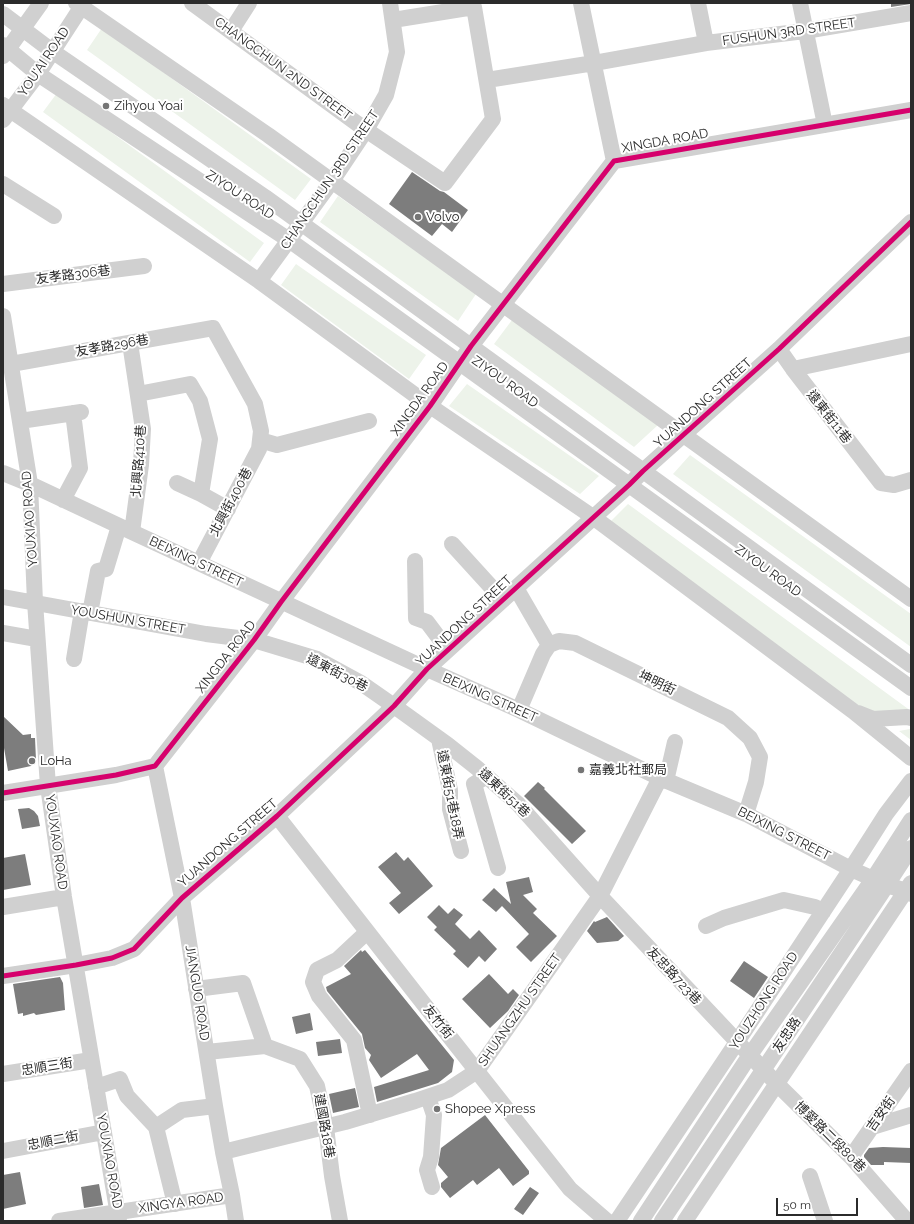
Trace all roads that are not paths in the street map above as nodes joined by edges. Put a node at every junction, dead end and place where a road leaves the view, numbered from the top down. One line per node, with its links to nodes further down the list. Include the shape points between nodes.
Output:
1 (41, 3): 12 (street)
2 (192, 3): 13 (street, CHANGCHUN 2ND STREET)
3 (249, 3): 13 (street)
4 (390, 3): 11 (street, CHANGCHUN 3RD STREET)
5 (581, 3): 18 (street)
6 (698, 3): 15 (street, FUSHUN 3RD STREET)
7 (800, 3): 14 (street)
8 (81, 4): 17 (street, YOU'AI ROAD); 26 (street)
9 (911, 13): 14 (street, FUSHUN 3RD STREET)
10 (3, 14): 12 (street, ZIYOU ROAD)
11 (393, 20): 20 (street, CHANGCHUN 2ND STREET, via 474,8); 24 (street, CHANGCHUN 3RD STREET, via 397,52 386,95)
12 (23, 30): 16 (street); 17 (street, ZIYOU ROAD)
13 (231, 31): 24 (street, CHANGCHUN 2ND STREET)
14 (805, 31): 15 (street, FUSHUN 3RD STREET); 23 (street)
15 (706, 43): 18 (street)
16 (5, 50): 19 (street, ZIYOU ROAD)
17 (52, 51): 19 (street, YOU'AI ROAD); 30 (street, ZIYOU ROAD)
18 (594, 63): 20 (street); 25 (street)
19 (38, 74): 22 (street, YOU'AI ROAD); 31 (street, ZIYOU ROAD)
20 (486, 80): 24 (street, CHANGCHUN 2ND STREET, via 493,119 445,183)
21 (911, 110): 23 (street, XINGDA ROAD)
22 (5, 112): 33 (street)
23 (825, 124): 25 (street, XINGDA ROAD)
24 (366, 130): 26 (street, CHANGCHUN 3RD STREET)
25 (614, 161): 35 (street, XINGDA ROAD)
26 (332, 181): 30 (street, CHANGCHUN 3RD STREET); 35 (street)
27 (3, 184): 28 (street)
28 (54, 216)
29 (911, 222): 41 (street, YUANDONG STREET)
30 (301, 223): 31 (street, CHANGCHUN 3RD STREET); 40 (street, ZIYOU ROAD)
31 (289, 240): 33 (street, CHANGCHUN 3RD STREET); 42 (street, ZIYOU ROAD)
32 (144, 266): 34 (street, 友孝路306巷)
33 (259, 281): 46 (street)
34 (3, 284)
35 (503, 304): 40 (street, XINGDA ROAD); 49 (street)
36 (3, 316): 43 (street, YOUXIAO ROAD)
37 (213, 328): 38 (street, 友孝路296巷); 50 (street, 北興街400巷, via 255,404 261,431)
38 (130, 343): 43 (street, 友孝路296巷); 45 (street, 北興路410巷)
39 (911, 344): 44 (street)
40 (471, 346): 42 (street, XINGDA ROAD); 51 (street, ZIYOU ROAD)
41 (779, 349): 44 (street, 遠東街11巷); 49 (street, YUANDONG STREET)
42 (460, 363): 46 (street, XINGDA ROAD); 56 (street, ZIYOU ROAD)
43 (11, 364): 47 (street, YOUXIAO ROAD)
44 (793, 369): 53 (street, 遠東街11巷, via 881,483 894,484)
45 (138, 394): 57 (street, via 190,384 200,401 210,440); 61 (street, 北興路410巷, via 143,429 141,465)
46 (430, 406): 60 (street); 70 (street, XINGDA ROAD)
47 (20, 421): 55 (street, YOUXIAO ROAD); 58 (street, via 77,412 80,468)
48 (369, 421): 50 (street, via 277,445)
49 (684, 435): 51 (street, YUANDONG STREET); 67 (street)
50 (260, 440): 59 (street, 北興街400巷, via 258,449)
51 (643, 471): 56 (street, YUANDONG STREET); 78 (street, ZIYOU ROAD)
52 (3, 473): 55 (street, BEIXING STREET)
53 (911, 480)
54 (177, 483): 57 (street)
55 (30, 484): 58 (street, BEIXING STREET); 69 (street, YOUXIAO ROAD)
56 (629, 485): 60 (street, YUANDONG STREET); 80 (street, ZIYOU ROAD)
57 (200, 494): 59 (street)
58 (63, 500): 61 (street, BEIXING STREET)
59 (228, 508): 64 (street, 北興街400巷)
60 (593, 517): 65 (street, YUANDONG STREET); 83 (street)
61 (126, 529): 64 (street, BEIXING STREET); 71 (street, 北興路410巷, via 106,568 98,571)
62 (452, 544): 68 (street)
63 (415, 561): 76 (street, via 416,618 427,622)
64 (199, 563): 70 (street, BEIXING STREET)
65 (516, 588): 68 (street, YUANDONG STREET); 75 (street)
66 (3, 597): 69 (street, YOUSHUN STREET)
67 (911, 599)
68 (503, 600): 76 (street, YUANDONG STREET)
69 (34, 602): 71 (street, YOUSHUN STREET); 73 (street, YOUXIAO ROAD)
70 (281, 602): 74 (street, XINGDA ROAD); 79 (street, BEIXING STREET)
71 (86, 612): 74 (street, YOUSHUN STREET); 77 (street)
72 (3, 634): 73 (street)
73 (37, 639): 92 (street, YOUXIAO ROAD)
74 (254, 640): 81 (street, 遠東街30巷, via 317,659 361,683); 88 (street, XINGDA ROAD)
75 (549, 645): 82 (street); 94 (street, 坤明街, via 559,641 575,643 728,718 750,738 760,757 756,782)
76 (448, 650): 79 (street, YUANDONG STREET)
77 (74, 658)
78 (911, 665)
79 (427, 669): 81 (street, YUANDONG STREET); 82 (street, BEIXING STREET)
80 (911, 688)
81 (394, 706): 85 (street, 遠東街51巷); 95 (street, YUANDONG STREET)
82 (519, 710): 90 (street, BEIXING STREET)
83 (852, 711): 84 (street, via 873,719); 87 (street)
84 (911, 718)
85 (439, 739): 89 (street, 遠東街51巷); 98 (street, 遠東街51巷18弄, via 450,790 450,809)
86 (675, 742): 90 (street, SHUANGZHU STREET)
87 (911, 758)
88 (155, 766): 92 (street); 105 (street, JIANGUO ROAD)
89 (486, 776): 99 (street, via 474,784); 103 (street, 遠東街51巷, via 518,804)
90 (663, 780): 94 (street, BEIXING STREET); 103 (street, SHUANGZHU STREET)
91 (911, 781): 100 (street, YOUZHONG ROAD, via 886,814)
92 (48, 786): 93 (street); 104 (street, YOUXIAO ROAD)
93 (3, 793)
94 (746, 814): 100 (street, BEIXING STREET)
95 (277, 816): 105 (street, YUANDONG STREET); 109 (street, 友竹街)
96 (911, 820): 101 (street, YOUZHONG ROAD)
97 (911, 848): 101 (street, 友忠路)
98 (461, 851)
99 (498, 868)
100 (852, 869): 101 (street, BEIXING STREET); 107 (street, YOUZHONG ROAD)
101 (880, 882): 102 (street, BEIXING STREET); 116 (street, YOUZHONG ROAD); 118 (street, 友忠路)
102 (909, 889): 122 (street)
103 (600, 896): 113 (street, 友忠路723巷); 119 (street, SHUANGZHU STREET)
104 (64, 897): 106 (street); 110 (street, YOUXIAO ROAD)
105 (182, 898): 110 (street, YUANDONG STREET, via 134,949 112,958); 112 (street, JIANGUO ROAD)
106 (3, 907)
107 (823, 912): 108 (street, via 815,907 784,900); 113 (street, YOUZHONG ROAD)
108 (706, 926)
109 (367, 932): 119 (street, 友竹街); 126 (street, via 337,960 317,970 313,982 319,996 354,1040)
110 (76, 966): 111 (street, YUANDONG STREET); 117 (street, YOUXIAO ROAD)
111 (3, 976)
112 (196, 989): 114 (street, via 243,982); 115 (street, JIANGUO ROAD)
113 (737, 1042): 116 (street, 友忠路723巷); 144 (street, YOUZHONG ROAD)
114 (265, 1046): 115 (street, 建國路18巷); 128 (street, 建國路18巷, via 300,1059 317,1086)
115 (207, 1052): 125 (street, JIANGUO ROAD)
116 (750, 1055): 118 (street, 博愛路二段80巷); 145 (street, YOUZHONG ROAD)
117 (91, 1060): 121 (street, 忠順三街); 123 (street, YOUXIAO ROAD)
118 (763, 1070): 122 (street, 博愛路二段80巷); 146 (street, 友忠路)
119 (477, 1071): 124 (street, SHUANGZHU STREET, via 448,1090); 143 (street, 友竹街, via 570,1189)
120 (911, 1071): 129 (street, 吉安街)
121 (3, 1074)
122 (777, 1084): 134 (street, 博愛路二段80巷); 147 (street)
123 (96, 1087): 130 (street, via 120,1079 127,1096); 131 (street, YOUXIAO ROAD)
124 (428, 1097): 126 (street, SHUANGZHU STREET); 136 (street, via 434,1115 431,1157 427,1170)
125 (215, 1106): 130 (street, via 182,1110); 133 (street, JIANGUO ROAD)
126 (370, 1115): 128 (street, SHUANGZHU STREET)
127 (911, 1115): 129 (street)
128 (326, 1126): 133 (street, SHUANGZHU STREET); 142 (street, 建國路18巷)
129 (872, 1127): 134 (street, 吉安街)
130 (156, 1128): 138 (street)
131 (104, 1132): 132 (street, 忠順二街); 139 (street, YOUXIAO ROAD)
132 (3, 1151)
133 (223, 1152): 137 (street, JIANGUO ROAD)
134 (852, 1157): 149 (street, 博愛路二段80巷)
135 (810, 1176): 148 (street)
136 (432, 1187)
137 (232, 1195): 138 (street, XINGYA ROAD); 141 (street, JIANGUO ROAD)
138 (175, 1204): 139 (street, XINGYA ROAD)
139 (119, 1216): 140 (street, XINGYA ROAD)
140 (59, 1221)
141 (236, 1221)
142 (340, 1221)
143 (607, 1221)
144 (617, 1221)
145 (641, 1221)
146 (662, 1221)
147 (685, 1221)
148 (825, 1221)
149 (907, 1221)

